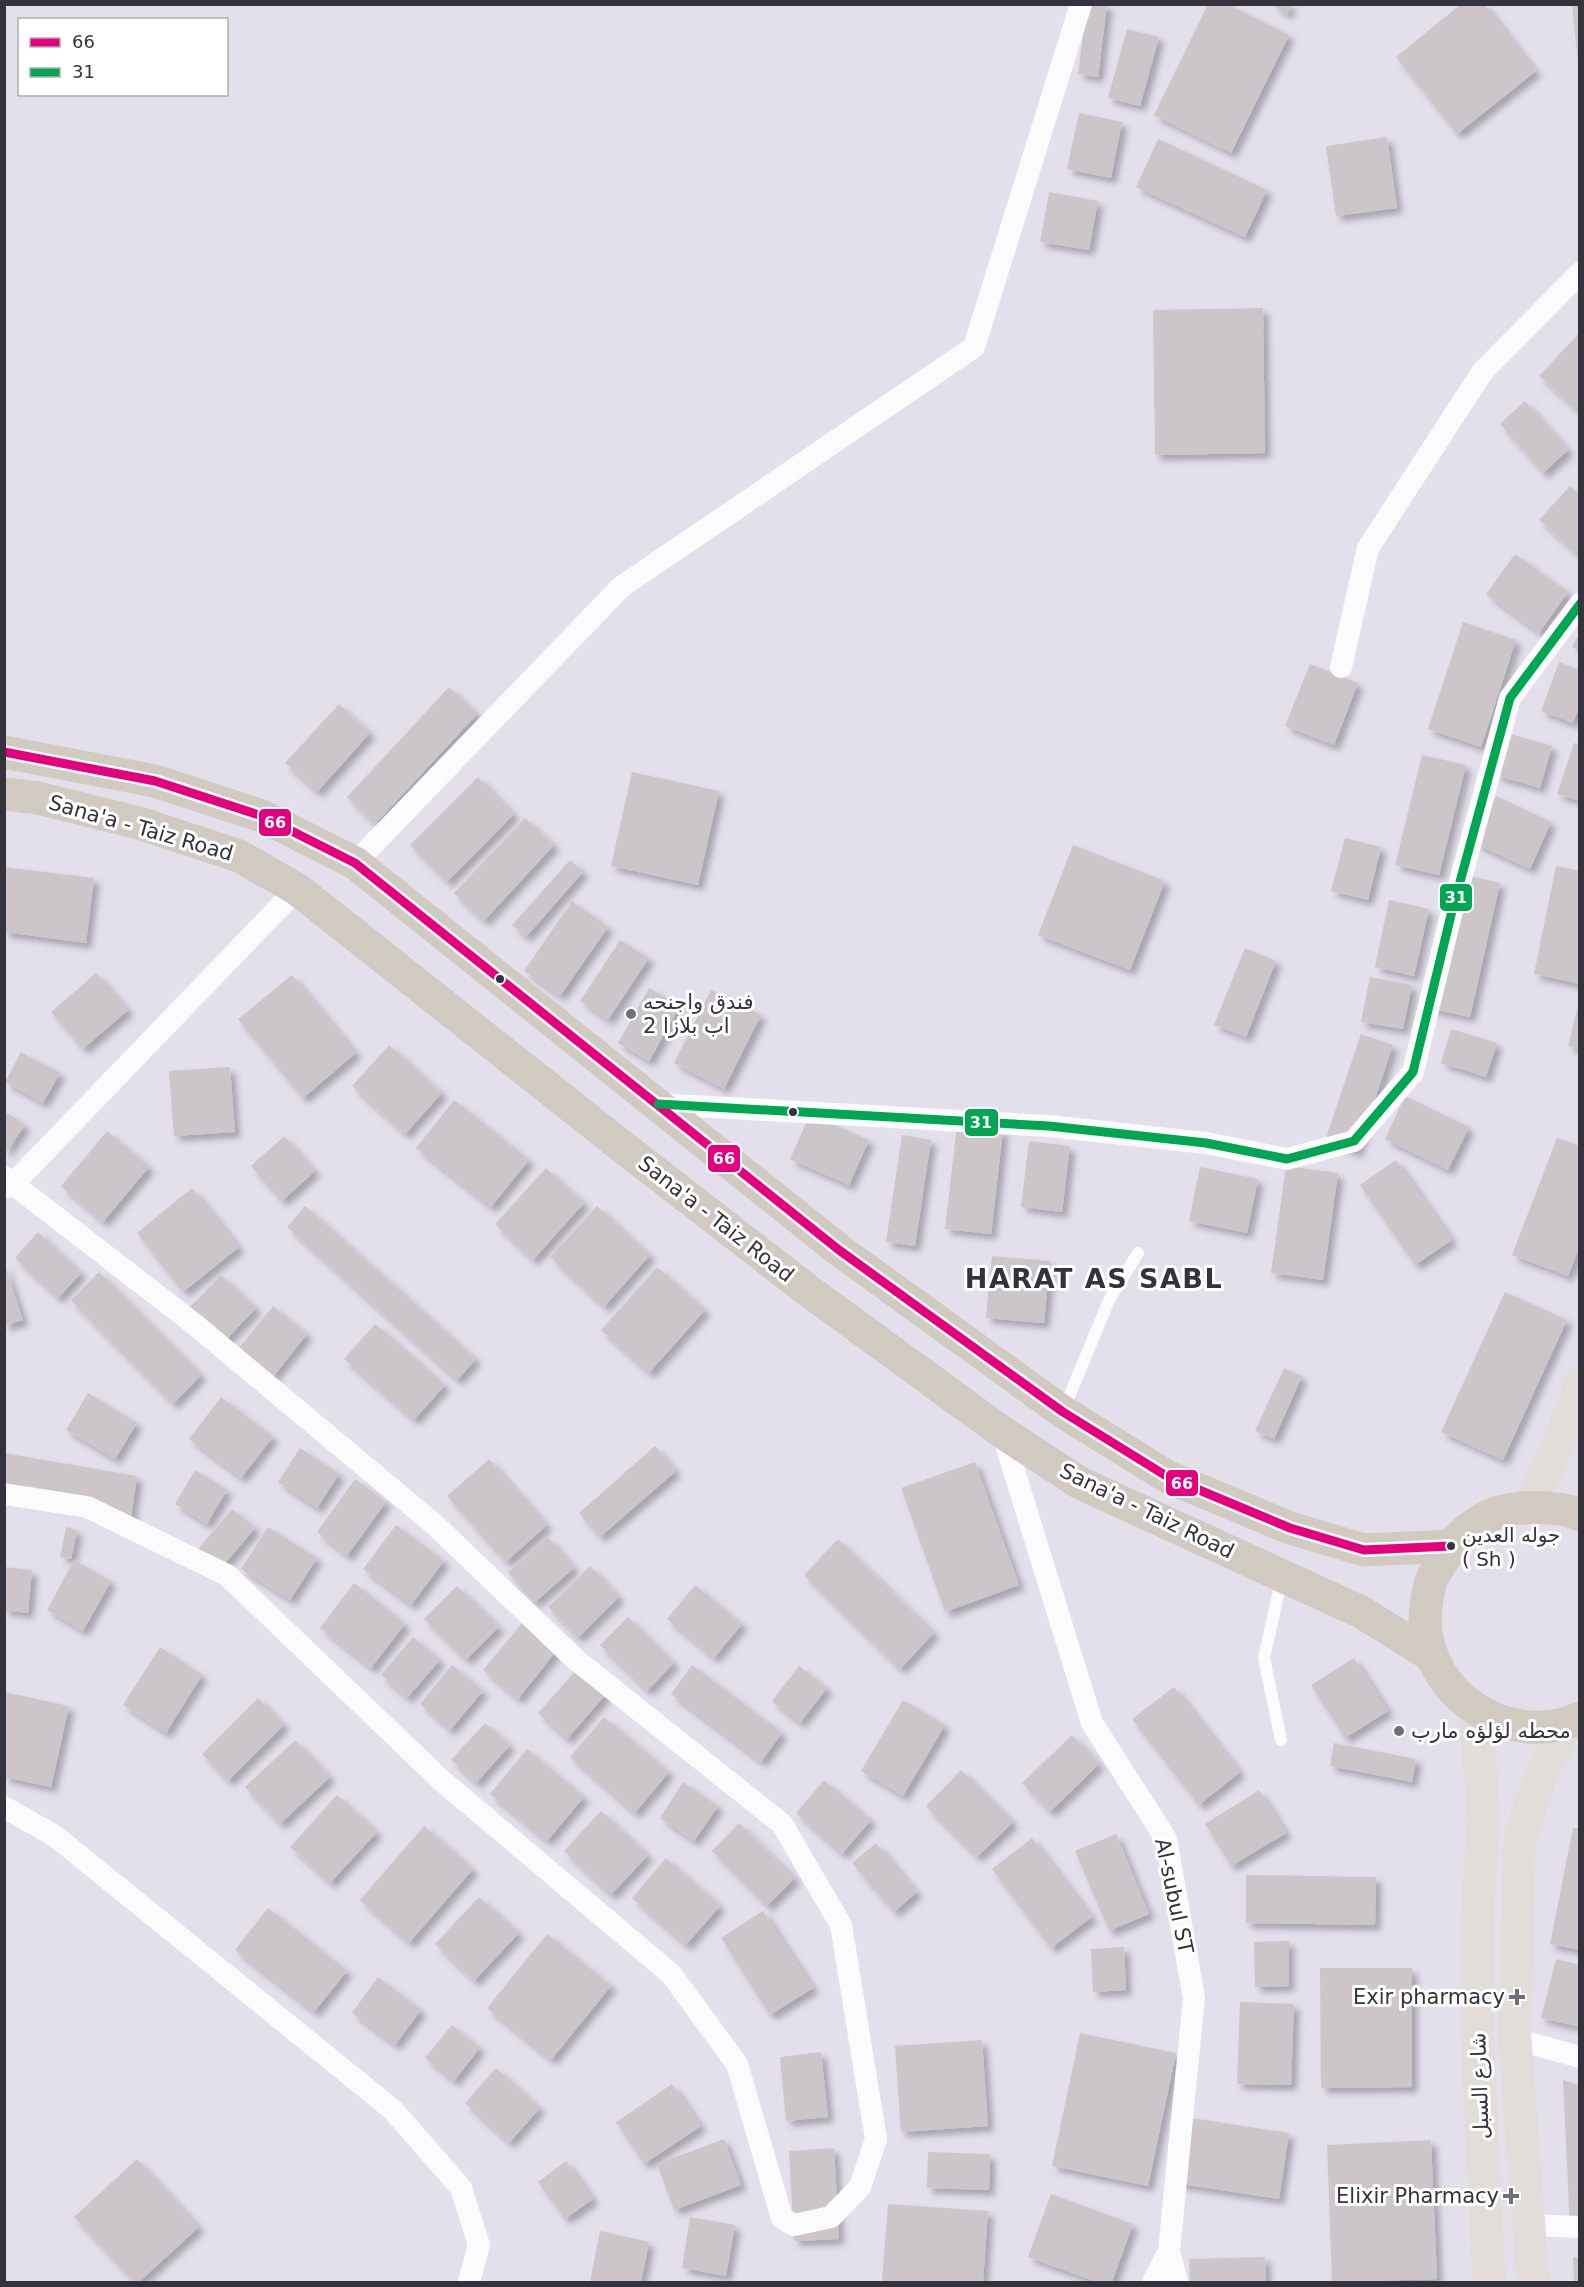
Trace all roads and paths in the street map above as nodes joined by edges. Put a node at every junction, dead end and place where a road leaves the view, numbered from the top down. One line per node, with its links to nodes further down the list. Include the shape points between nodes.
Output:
1 (1081, 4): 7 (street, via 974,347 621,586)
2 (1580, 273): 4 (street, via 1483,371 1368,548)
3 (1580, 604): 9 (street, via 1510,698 1450,915 1413,1072 1354,1141 1287,1160 1206,1143 1049,1126)
4 (1341, 668)
5 (4, 752): 7 (highway, Sana'a - Taiz Road, via 155,781 262,816)
6 (4, 794): 8 (highway, Sana'a - Taiz Road, via 38,798 139,823 239,856)
7 (355, 863): 9 (highway, Sana'a - Taiz Road)
8 (297, 889): 10 (street); 14 (highway, Sana'a - Taiz Road, via 806,1289)
9 (658, 1104): 13 (highway, Sana'a - Taiz Road, via 839,1250)
10 (7, 1183): 15 (street, via 193,1323 435,1526 575,1659 782,1824 841,1925 876,2139 860,2187 831,2217 794,2225 782,2218 736,2064 671,1974 441,1780 227,1575 87,1507)
11 (1138, 1253): 13 (lane, via 1110,1298)
12 (1580, 1383): 16 (main road, via 1554,1457)
13 (1063, 1412): 18 (highway, Sana'a - Taiz Road, via 1168,1477 1290,1528 1364,1550)
14 (1002, 1432): 19 (highway, Sana'a - Taiz Road, via 1080,1483); 29 (street, Al-subul ST, via 1092,1724 1166,1839 1194,1998)
15 (4, 1494)
16 (1529, 1505): 17 (highway); 18 (highway, via 1499,1512 1473,1525)
17 (1580, 1515)
18 (1451, 1546): 20 (highway, via 1431,1581 1425,1622)
19 (1282, 1576): 20 (highway, Sana'a - Taiz Road, via 1361,1612); 23 (lane, via 1263,1658)
20 (1432, 1656): 21 (highway, via 1449,1687)
21 (1475, 1710): 22 (highway, via 1504,1724 1535,1728); 33 (main road, شارع السبل, via 1484,1815 1477,1919 1477,2031)
22 (1573, 1721): 25 (main road, شارع السبل, via 1545,1766 1520,1848)
23 (1281, 1740)
24 (4, 1808): 30 (street, via 56,1836 393,2109 461,2188 479,2245)
25 (1515, 2039): 26 (street); 27 (main road, شارع السبل)
26 (1580, 2058)
27 (1527, 2225): 28 (street); 34 (main road, شارع السبل)
28 (1580, 2227)
29 (1169, 2252): 31 (street); 32 (street, Al-subul ST)
30 (469, 2283)
31 (1153, 2283)
32 (1176, 2283)
33 (1489, 2283)
34 (1533, 2283)

